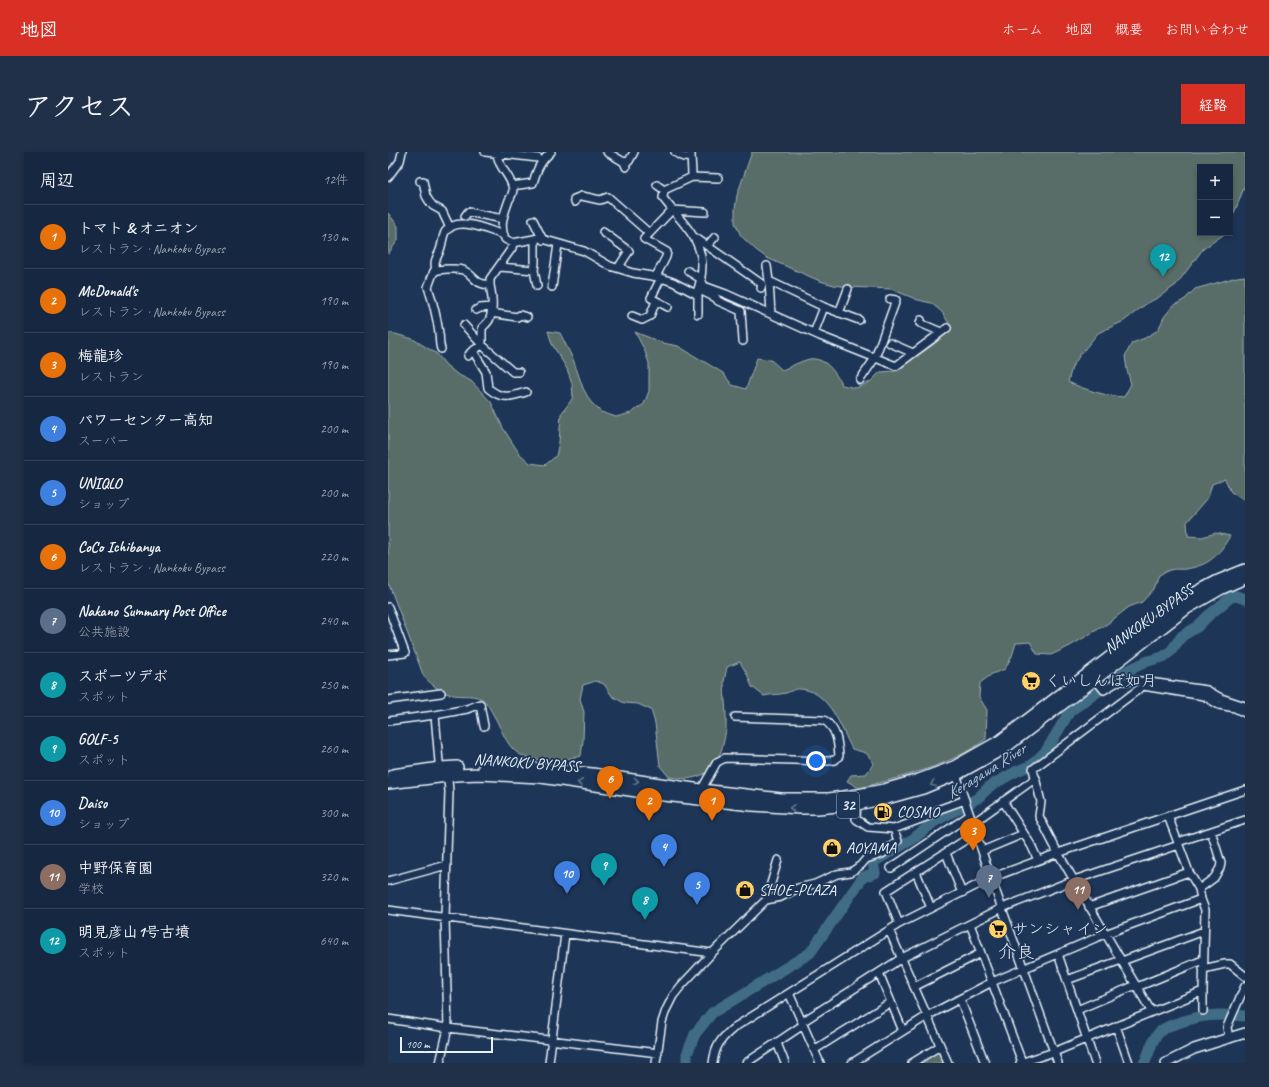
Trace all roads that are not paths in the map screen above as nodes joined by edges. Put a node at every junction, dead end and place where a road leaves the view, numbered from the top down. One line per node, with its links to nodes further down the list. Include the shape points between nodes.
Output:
1 (402, 152): 10 (street, via 400,161)
2 (485, 152): 7 (street)
3 (551, 152): 15 (street, via 538,167 533,183)
4 (607, 152): 5 (street, via 625,164)
5 (634, 152)
6 (675, 152): 8 (street, via 685,158)
7 (497, 153): 9 (street); 15 (street)
8 (691, 155): 11 (street)
9 (538, 158)
10 (388, 177)
11 (692, 177): 12 (street); 16 (street)
12 (718, 178)
13 (420, 181): 23 (street, via 423,181 429,201 442,211)
14 (657, 184): 16 (street)
15 (512, 186): 21 (street, via 513,191)
16 (664, 190): 18 (street, via 663,198)
17 (575, 202): 25 (street, via 574,199 582,196 600,200 608,197)
18 (672, 210): 19 (street); 25 (street); 28 (street)
19 (705, 212)
20 (465, 216): 21 (street, via 468,212)
21 (503, 219): 26 (street, via 501,223)
22 (533, 220): 30 (street)
23 (450, 228): 26 (street, via 464,224); 37 (street, via 445,233 434,262)
24 (603, 232): 38 (street, via 629,251 620,265)
25 (649, 233): 40 (street, via 644,238 667,252)
26 (504, 235): 31 (street)
27 (715, 237): 33 (street)
28 (696, 238): 33 (street); 42 (street, via 701,253)
29 (536, 239): 30 (street); 31 (street); 36 (street)
30 (544, 240): 32 (street)
31 (513, 243): 35 (street)
32 (558, 244): 38 (street, via 584,251 610,266); 45 (street)
33 (707, 246): 46 (street, via 762,284)
34 (768, 266): 41 (street)
35 (500, 267): 36 (street); 43 (street, via 490,279)
36 (534, 270): 44 (street)
37 (436, 271): 43 (street, via 462,269 476,281); 68 (street, via 428,287)
38 (626, 271): 40 (street)
39 (688, 271): 42 (street)
40 (659, 277): 48 (street); 50 (street, via 651,298)
41 (769, 281): 53 (street); 58 (street)
42 (703, 282): 48 (street); 51 (street, via 702,291); 58 (street)
43 (490, 285): 55 (street)
44 (537, 286)
45 (552, 287)
46 (761, 288)
47 (848, 289): 56 (street)
48 (697, 294): 51 (street); 57 (street)
49 (890, 299): 70 (street, via 896,300)
50 (656, 301): 52 (street); 59 (street, via 650,316 642,320)
51 (718, 301): 65 (street, via 741,310)
52 (668, 307)
53 (824, 307): 56 (street); 64 (street)
54 (476, 310): 55 (street)
55 (492, 310): 60 (street); 67 (street, via 490,320 482,328)
56 (840, 313): 61 (street)
57 (698, 314)
58 (771, 314): 64 (street)
59 (632, 316)
60 (527, 317)
61 (859, 320)
62 (921, 320): 69 (street, via 920,323 944,330)
63 (464, 325): 67 (street)
64 (814, 333): 70 (street)
65 (743, 341)
66 (890, 343): 69 (street)
67 (482, 345): 71 (street, via 513,372); 73 (street, via 471,353 486,372 488,388 494,393 508,397)
68 (441, 349)
69 (913, 353): 70 (street, via 896,366)
70 (875, 358): 72 (street)
71 (519, 372)
72 (860, 380)
73 (526, 392)
74 (1245, 570): 88 (highway, NANKOKU BYPASS / 32, via 1182,600 1000,741)
75 (1245, 578): 79 (highway, NANKOKU BYPASS / 32, via 1187,608)
76 (388, 607): 77 (street)
77 (390, 616): 78 (street, via 405,653)
78 (388, 655)
79 (1095, 679): 82 (street, via 1104,690 1119,681 1142,681 1208,690 1221,698); 88 (highway, NANKOKU BYPASS / 32, via 1004,748)
80 (440, 693): 81 (street)
81 (388, 700)
82 (1245, 706)
83 (1245, 713): 91 (street, via 1204,696 1143,686 1032,770)
84 (435, 715): 86 (street); 87 (street, via 480,704); 89 (street, via 439,762)
85 (735, 716): 94 (street, via 824,720 836,732 839,756 828,761 725,758 717,762)
86 (388, 721)
87 (484, 726)
88 (955, 771): 95 (highway, NANKOKU BYPASS / 32, via 923,788 887,798); 97 (street)
89 (443, 772): 90 (highway, NANKOKU BYPASS / 32); 92 (highway, NANKOKU BYPASS / 32); 94 (highway, NANKOKU BYPASS / 32, via 541,777 624,790); 111 (street, via 448,779 449,792)
90 (388, 776)
91 (1036, 778): 96 (street); 108 (street, via 1041,802 1039,816)
92 (388, 783)
93 (1245, 790): 98 (street)
94 (700, 794): 95 (highway, NANKOKU BYPASS / 32, via 782,807 818,808)
95 (858, 800): 101 (street, via 856,819 859,822 868,827)
96 (1003, 801): 100 (street); 104 (street)
97 (967, 807): 100 (street); 101 (street, via 940,809 929,816); 112 (street)
98 (1168, 816): 105 (street); 108 (street)
99 (1245, 820): 102 (street)
100 (973, 822): 103 (street)
101 (894, 829): 121 (street, via 898,841 882,854 866,859 851,872 837,874 781,897)
102 (1211, 831): 105 (street); 118 (street, via 1221,863 1220,868 1214,878)
103 (976, 833): 106 (street); 107 (street)
104 (1023, 834): 106 (street); 110 (street)
105 (1178, 844): 114 (street); 116 (street)
106 (982, 851): 115 (street)
107 (946, 853): 113 (street); 119 (street)
108 (1058, 853): 110 (street); 116 (street)
109 (778, 860): 121 (street)
110 (1038, 860): 115 (street)
111 (447, 865): 117 (street); 126 (street)
112 (891, 868)
113 (916, 872): 123 (street); 127 (street, via 886,891)
114 (1189, 872): 118 (street); 122 (street)
115 (991, 878): 119 (street); 124 (street)
116 (1074, 880): 122 (street); 124 (street)
117 (388, 881)
118 (1199, 889): 120 (street)
119 (962, 893): 123 (street)
120 (1200, 899): 130 (street, via 1205,910); 132 (street)
121 (766, 900): 133 (street)
122 (1089, 907): 132 (street)
123 (931, 908): 127 (street)
124 (1002, 908): 128 (street); 139 (street)
125 (388, 910): 126 (street)
126 (445, 918): 131 (street); 159 (street)
127 (899, 924): 129 (street)
128 (970, 924): 134 (street); 136 (street)
129 (889, 930): 136 (street); 149 (street)
130 (1204, 931): 137 (street); 138 (street)
131 (565, 934): 133 (street); 164 (street)
132 (1105, 934): 135 (street); 137 (street)
133 (712, 953): 169 (street, via 673,996 662,1022)
134 (981, 953): 144 (street); 145 (street)
135 (1058, 954): 139 (street); 143 (street)
136 (902, 958): 141 (street); 145 (street)
137 (1121, 960): 143 (street); 146 (street)
138 (1203, 960): 140 (street); 146 (street)
139 (1024, 969): 144 (street); 168 (street)
140 (1203, 969): 142 (street, via 1230,964); 148 (street)
141 (879, 973): 151 (street); 157 (street)
142 (1245, 976)
143 (1066, 980): 152 (street)
144 (992, 982): 150 (street); 181 (street)
145 (914, 986): 155 (street)
146 (1136, 986): 152 (street); 153 (street)
147 (1245, 986): 163 (street, via 1227,1029)
148 (1203, 991): 153 (street); 154 (street)
149 (789, 993): 157 (street); 173 (street, via 726,1034 717,1047)
150 (960, 999): 155 (street); 180 (street)
151 (891, 1002): 160 (street); 167 (street)
152 (1077, 1010): 162 (street)
153 (1151, 1011): 158 (street)
154 (1203, 1011)
155 (927, 1016): 160 (street); 166 (street)
156 (388, 1019): 159 (street)
157 (802, 1024): 165 (street); 167 (street)
158 (1116, 1026): 162 (street); 184 (street)
159 (448, 1028): 164 (street); 170 (street)
160 (904, 1031): 177 (street)
161 (1245, 1033): 163 (main road)
162 (1086, 1038): 168 (street); 183 (street)
163 (1228, 1038): 185 (main road, via 1194,1049)
164 (552, 1040): 169 (street); 171 (street)
165 (777, 1043): 174 (street); 175 (street)
166 (940, 1046): 178 (street); 179 (street)
167 (814, 1050): 176 (street)
168 (1054, 1052): 181 (street); 182 (street)
169 (658, 1053): 172 (street)
170 (440, 1063)
171 (549, 1063)
172 (656, 1063)
173 (713, 1063)
174 (746, 1063)
175 (786, 1063)
176 (820, 1063)
177 (852, 1063)
178 (912, 1063)
179 (948, 1063)
180 (985, 1063)
181 (1021, 1063)
182 (1058, 1063)
183 (1095, 1063)
184 (1129, 1063)
185 (1166, 1063)

